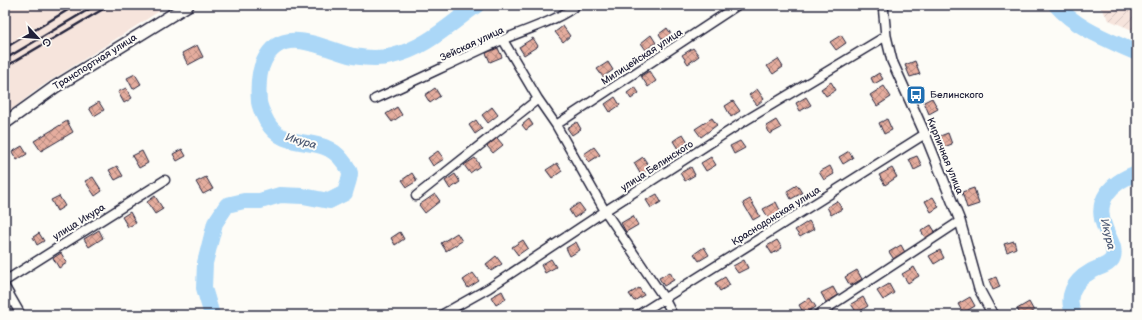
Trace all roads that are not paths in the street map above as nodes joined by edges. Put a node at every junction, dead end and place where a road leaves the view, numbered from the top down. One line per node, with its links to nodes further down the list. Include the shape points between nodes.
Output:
1 (188, 5): 9 (main road, Транспортная улица, via 55,87)
2 (576, 5): 6 (street, Зейская улица, via 558,17)
3 (738, 5): 10 (street, Милицейская улица)
4 (883, 5): 5 (street, Кирпичная улица)
5 (886, 36): 11 (street, Кирпичная улица, via 892,62); 14 (street, улица Белинского, via 743,122)
6 (503, 40): 7 (street, Зейская улица); 8 (street)
7 (375, 99)
8 (538, 99): 10 (street); 13 (street)
9 (5, 123)
10 (556, 125): 14 (street)
11 (925, 134): 15 (street, Кирпичная улица); 18 (street, Краснодонская улица)
12 (165, 180): 16 (street, улица Икура)
13 (416, 196)
14 (606, 211): 18 (street); 20 (street, улица Белинского, via 489,288)
15 (960, 221): 23 (street); 24 (street, Кирпичная улица, via 979,289)
16 (5, 281)
17 (5, 287): 19 (street)
18 (664, 298): 21 (street, Краснодонская улица); 22 (street)
19 (21, 315)
20 (441, 315)
21 (638, 315)
22 (673, 315)
23 (817, 315)
24 (994, 315)

